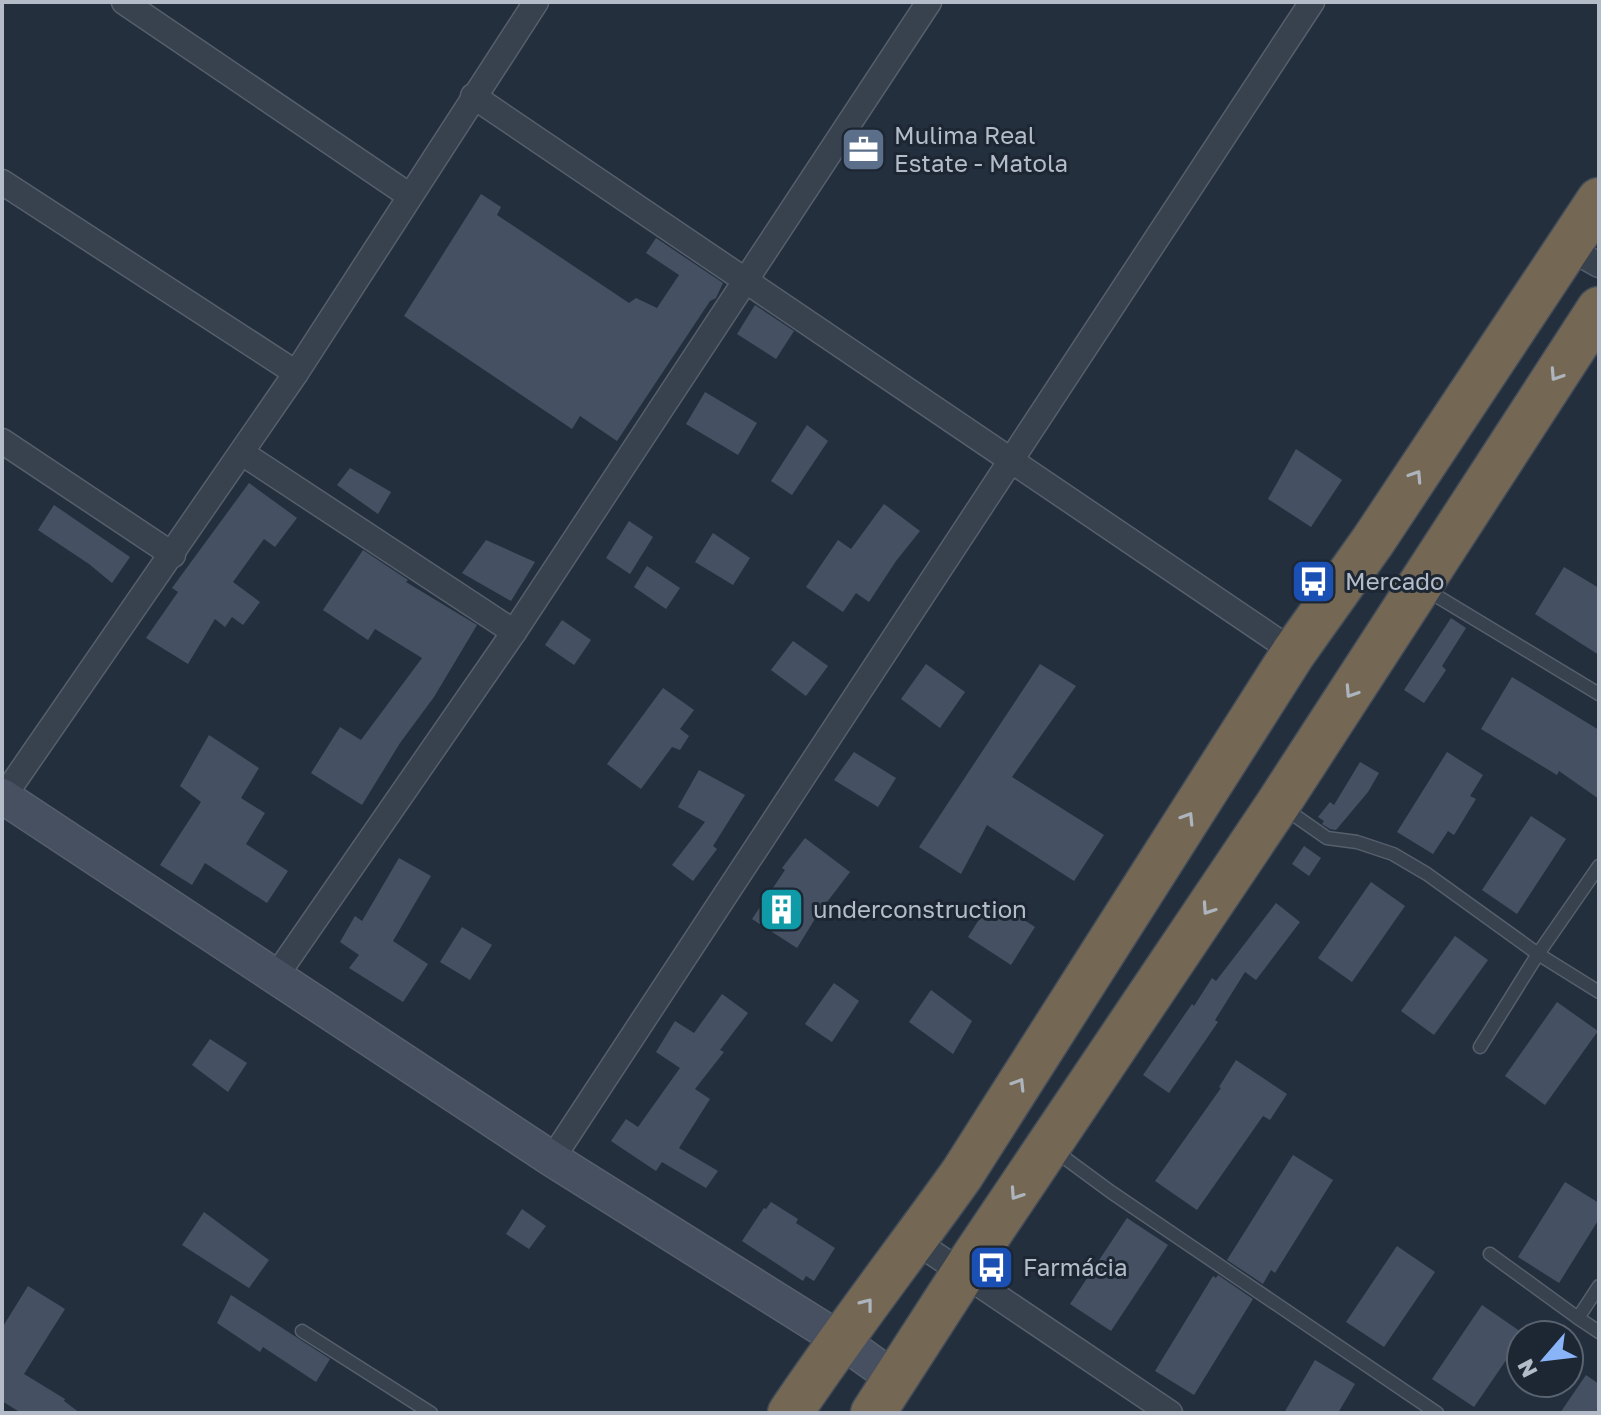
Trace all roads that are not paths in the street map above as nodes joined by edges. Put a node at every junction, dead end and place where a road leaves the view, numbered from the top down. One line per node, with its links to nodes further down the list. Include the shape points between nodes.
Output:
1 (124, 2): 7 (street)
2 (929, 2): 10 (street)
3 (1312, 2): 15 (street)
4 (528, 5): 5 (street)
5 (473, 96): 7 (street); 10 (street)
6 (2, 182): 12 (street)
7 (410, 196): 12 (street)
8 (1599, 200): 9 (highway)
9 (1583, 256): 19 (highway, one-way to 9)
10 (744, 280): 15 (street); 18 (street)
11 (1599, 309): 17 (highway, one-way to 17)
12 (296, 373): 14 (street)
13 (2, 441): 16 (street)
14 (242, 453): 16 (street); 18 (street)
15 (1011, 460): 19 (street); 29 (street)
16 (173, 555): 21 (street)
17 (1419, 586): 20 (lane); 22 (highway, one-way to 22)
18 (514, 632): 25 (street)
19 (1294, 652): 30 (highway, one-way to 19)
20 (1599, 694)
21 (2, 797): 25 (street)
22 (1278, 804): 24 (lane, via 1327,838 1393,854); 28 (highway, one-way to 28)
23 (1599, 866): 24 (lane)
24 (1538, 954): 26 (lane); 27 (lane)
25 (276, 976): 29 (street)
26 (1599, 992)
27 (1480, 1047)
28 (1049, 1145): 32 (highway, one-way to 32); 42 (lane)
29 (552, 1159): 37 (street)
30 (915, 1241): 32 (street); 37 (highway, one-way to 30)
31 (1490, 1254): 34 (lane)
32 (962, 1275): 38 (highway); 41 (street)
33 (1599, 1286): 34 (lane)
34 (1578, 1318): 36 (lane)
35 (302, 1331): 39 (lane)
36 (1599, 1332)
37 (839, 1339): 38 (street); 40 (highway)
38 (884, 1396)
39 (431, 1413)
40 (790, 1413)
41 (1170, 1413)
42 (1437, 1413)

